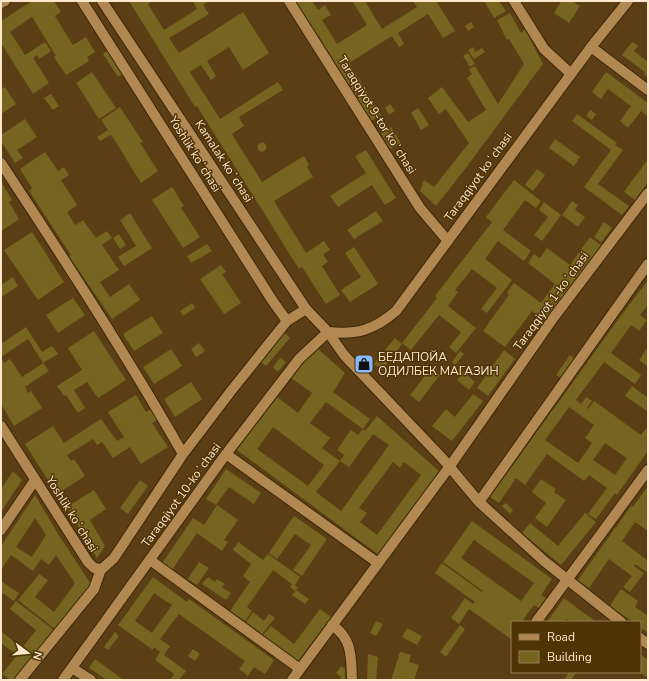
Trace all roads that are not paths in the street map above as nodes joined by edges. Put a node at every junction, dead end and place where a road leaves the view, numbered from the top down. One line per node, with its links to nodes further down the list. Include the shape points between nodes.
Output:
1 (5, 1): 7 (street)
2 (82, 1): 16 (street, Yoshlik koʻchasi)
3 (102, 1): 15 (street, Kamalak koʻchasi)
4 (289, 1): 13 (street, Taraqqiyot 9-tor koʻchasi, via 420,208)
5 (514, 1): 9 (street, via 544,49)
6 (628, 1): 8 (street, Taraqqiyot koʻchasi)
7 (1, 3)
8 (591, 47): 9 (street, Taraqqiyot koʻchasi); 10 (street)
9 (571, 74): 13 (street, Taraqqiyot koʻchasi)
10 (648, 90)
11 (1, 162): 19 (street, via 110,330)
12 (648, 193): 21 (street, Taraqqiyot 1-koʻchasi, via 554,317)
13 (448, 240): 17 (street, Taraqqiyot koʻchasi, via 396,311 385,320 364,330)
14 (648, 264): 24 (street)
15 (306, 309): 16 (street, Yoshlik koʻchasi); 17 (street, Kamalak koʻchasi)
16 (287, 321): 19 (street, Yoshlik koʻchasi)
17 (328, 332): 20 (street, Taraqqiyot 10-koʻchasi, via 299,359); 21 (street, Kamalak koʻchasi, via 344,355)
18 (1, 426): 23 (street, Yoshlik koʻchasi)
19 (183, 454): 28 (street, Yoshlik koʻchasi, via 114,558)
20 (226, 454): 26 (street, Taraqqiyot 10-koʻchasi); 27 (street)
21 (450, 466): 24 (street, Kamalak koʻchasi); 27 (street)
22 (648, 470): 29 (street)
23 (35, 480): 25 (street); 28 (street, Yoshlik koʻchasi, via 88,562 92,567)
24 (480, 502): 29 (street, Kamalak koʻchasi, via 544,561)
25 (1, 530)
26 (150, 560): 33 (street, Taraqqiyot 10-koʻchasi); 34 (street)
27 (378, 563): 32 (street)
28 (101, 569): 35 (street, via 94,588)
29 (568, 579): 30 (street); 31 (street, Kamalak koʻchasi)
30 (537, 621)
31 (619, 621)
32 (332, 625): 34 (street); 39 (street, via 349,646)
33 (72, 668): 36 (street, Taraqqiyot 10-koʻchasi); 37 (street)
34 (300, 669): 38 (street)
35 (20, 680)
36 (63, 680)
37 (90, 680)
38 (292, 680)
39 (352, 680)

